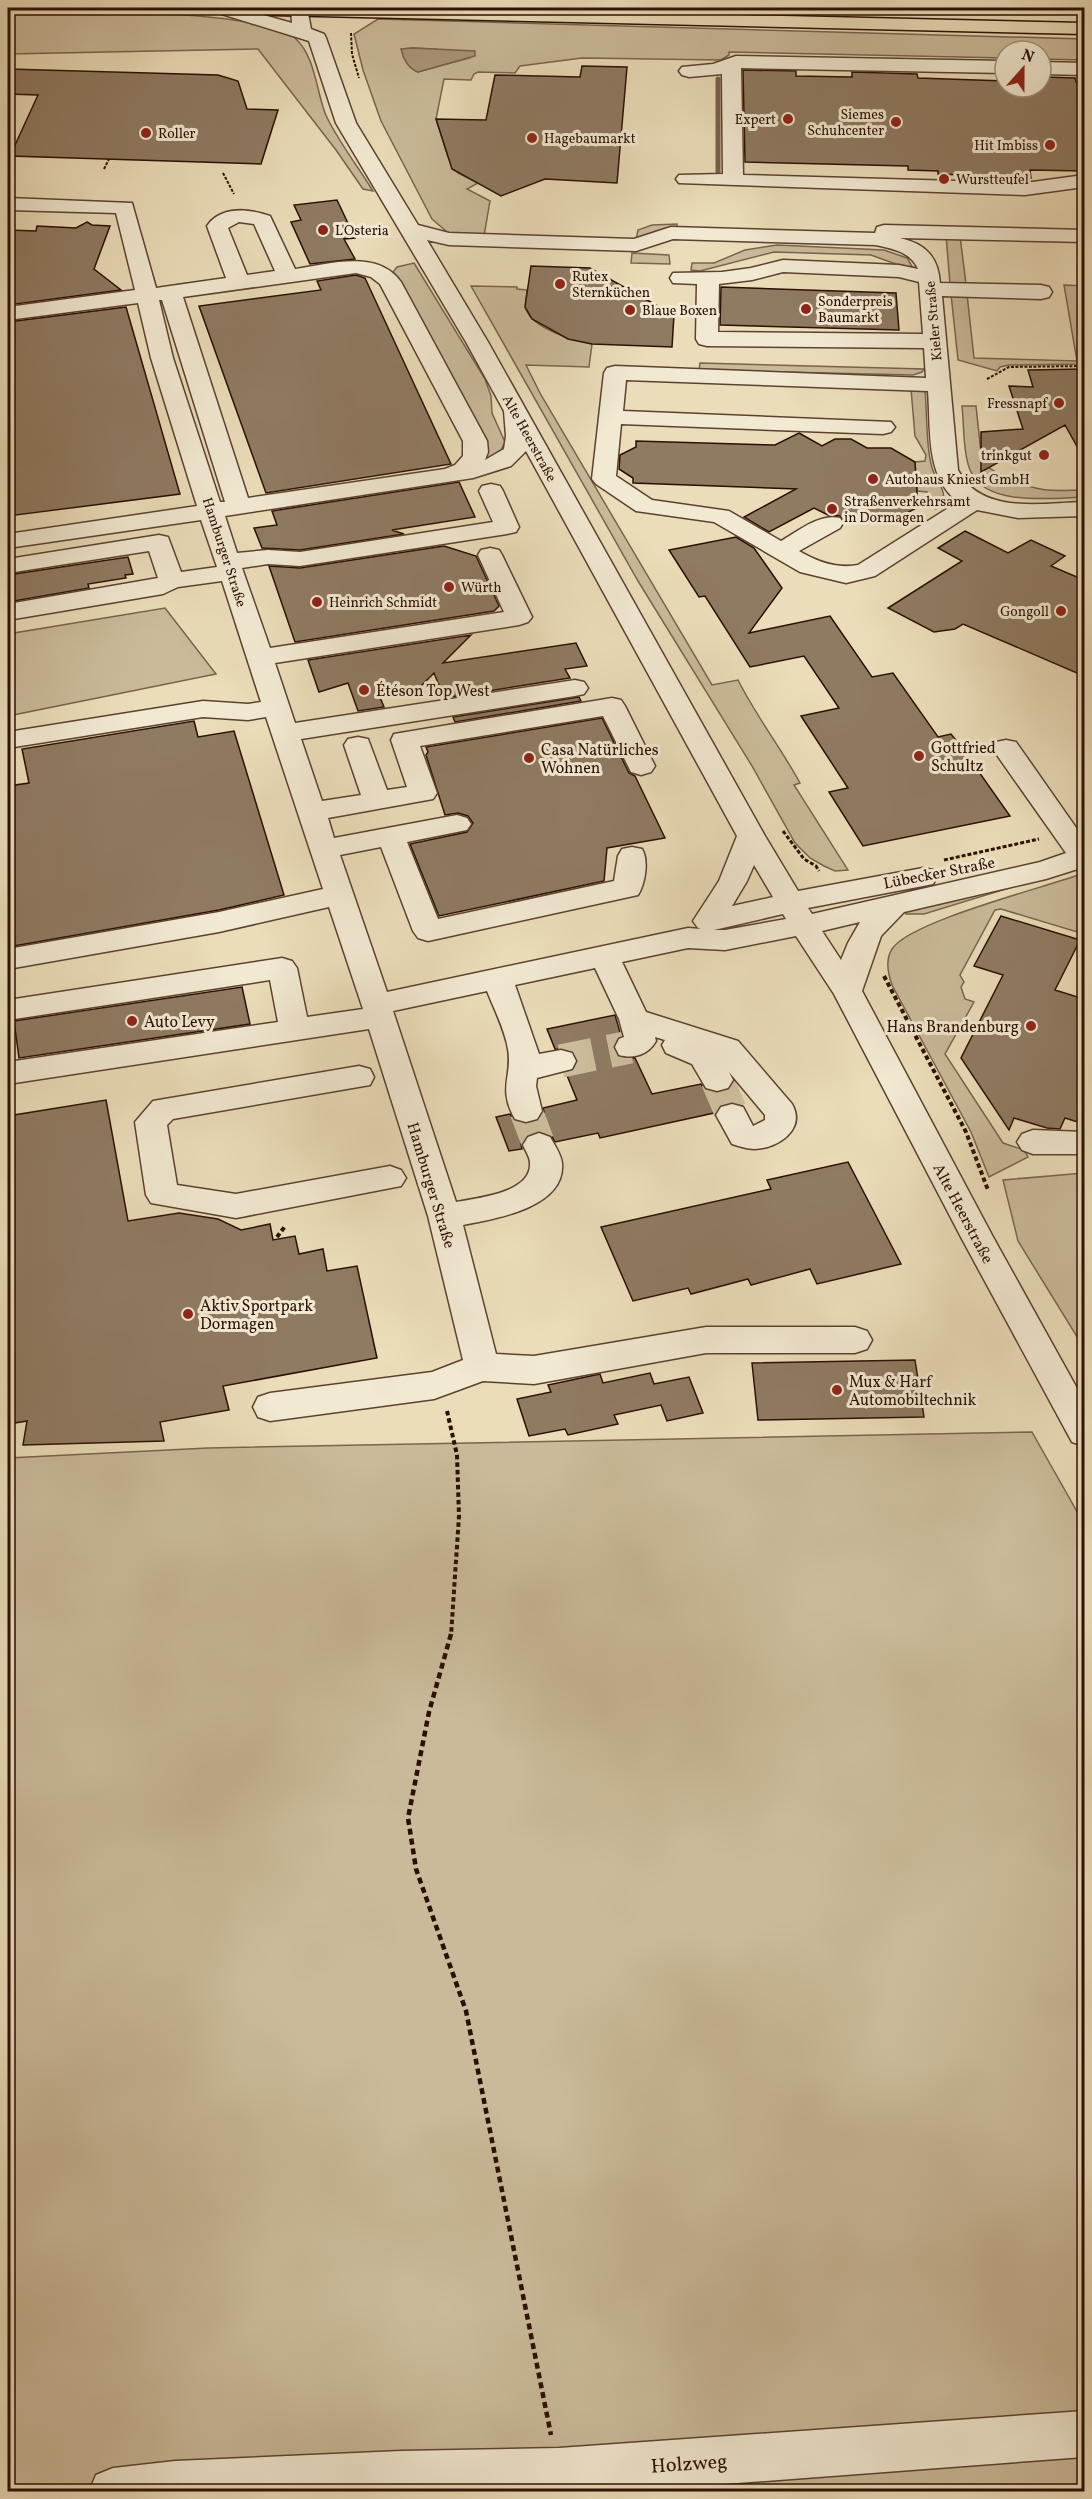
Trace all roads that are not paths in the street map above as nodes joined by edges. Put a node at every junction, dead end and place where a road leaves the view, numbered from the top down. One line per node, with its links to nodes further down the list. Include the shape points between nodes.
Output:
1 (220, 8): 7 (street)
2 (228, 8): 3 (main road)
3 (299, 8): 4 (main road); 7 (street, Alte Heerstraße)
4 (322, 9): 5 (main road); 7 (street, Alte Heerstraße, via 323,27)
5 (396, 10): 6 (main road)
6 (1084, 28)
7 (310, 35): 19 (street, Alte Heerstraße, via 345,123)
8 (730, 66): 9 (street, via 745,60); 12 (street); 14 (street)
9 (993, 67)
10 (1053, 68): 11 (street)
11 (1084, 69)
12 (689, 70)
13 (686, 179): 14 (street)
14 (733, 180): 15 (street, via 1025,189)
15 (1084, 181)
16 (8, 204): 27 (street, Hamburger Straße, via 125,207)
17 (1084, 236): 18 (street)
18 (918, 241): 19 (street, via 688,228 636,245 449,239); 25 (street, Kieler Straße)
19 (406, 245): 20 (street); 31 (street, Alte Heerstraße)
20 (356, 267): 21 (street); 34 (street, via 381,273 390,282 475,441 477,454)
21 (288, 276): 24 (street); 24 (street, via 263,220 250,216 226,218 217,226)
22 (681, 278): 23 (street)
23 (708, 279): 25 (street, via 783,266 899,271); 29 (street, via 707,339)
24 (239, 283): 27 (street)
25 (930, 283): 26 (street); 29 (street, Kieler Straße)
26 (1041, 292)
27 (159, 293): 28 (street); 37 (street); 39 (street, Hamburger Straße, via 183,428)
28 (8, 314)
29 (935, 341): 30 (street, Kieler Straße)
30 (939, 385): 32 (street, via 615,373); 36 (street, Kieler Straße, via 946,470 957,489)
31 (515, 411): 34 (street, via 517,438 508,458); 59 (street, Alte Heerstraße)
32 (610, 417): 33 (street); 42 (street, via 604,479 645,506 720,516)
33 (883, 427)
34 (459, 473): 37 (street)
35 (491, 491): 45 (street, via 507,527 300,559 268,557)
36 (974, 502): 38 (street, via 1005,509); 42 (street, via 866,571 846,575 809,567)
37 (238, 506): 39 (street)
38 (1084, 509)
39 (211, 510): 41 (street); 45 (street, Hamburger Straße)
40 (831, 522): 42 (street)
41 (8, 541)
42 (781, 551)
43 (490, 555): 48 (street, via 519,617)
44 (8, 566): 46 (street, via 159,542)
45 (229, 567): 46 (street); 48 (street, Hamburger Straße)
46 (171, 581): 47 (street, via 163,586)
47 (8, 612)
48 (260, 657): 50 (street, Hamburger Straße)
49 (575, 688): 51 (street)
50 (277, 707): 51 (street, Hamburger Straße); 52 (street, via 248,712 203,709)
51 (286, 733): 57 (street, Hamburger Straße)
52 (8, 740)
53 (358, 745): 56 (street)
54 (1006, 748): 61 (street)
55 (641, 766): 56 (street, via 612,706 404,740 423,793)
56 (377, 801): 57 (street)
57 (312, 812): 62 (street, Hamburger Straße)
58 (457, 824): 60 (street)
59 (751, 836): 66 (street, Alte Heerstraße); 67 (street, via 733,881)
60 (391, 837): 62 (street); 63 (street, via 428,931 628,888)
61 (1078, 844): 65 (street, Lübecker Straße, via 1046,870); 66 (street, Lübecker Straße, via 832,892)
62 (325, 849): 64 (street, Hamburger Straße)
63 (632, 856)
64 (340, 894): 69 (street, via 219,922); 73 (street, Hamburger Straße)
65 (894, 905): 66 (street, Lübecker Straße); 71 (street, via 872,924 865,936)
66 (798, 914): 67 (street, via 725,939); 71 (street, Alte Heerstraße)
67 (698, 929): 68 (street)
68 (604, 956): 70 (street); 75 (street)
69 (8, 959)
70 (498, 979): 73 (street); 78 (street, via 524,1050)
71 (847, 992): 91 (street, Alte Heerstraße)
72 (8, 1010): 74 (street, via 282,968)
73 (379, 1011): 74 (street); 87 (street, Hamburger Straße)
74 (295, 1031): 77 (street)
75 (635, 1033): 80 (street, via 700,1052 710,1062); 82 (street, via 727,1049 781,1112 781,1123 772,1134 757,1139)
76 (561, 1060): 78 (street, via 533,1066)
77 (8, 1073)
78 (523, 1073): 81 (street, via 520,1086)
79 (359, 1077): 86 (street, via 164,1109 151,1122 162,1196 236,1206)
80 (717, 1080)
81 (526, 1111)
82 (737, 1125)
83 (1033, 1142): 84 (street)
84 (1084, 1143)
85 (539, 1145): 87 (street, via 546,1163 543,1179 533,1192 513,1201)
86 (390, 1178)
87 (444, 1216): 89 (street, Hamburger Straße)
88 (855, 1340): 89 (street, via 706,1340 534,1370)
89 (482, 1367): 90 (street, via 434,1385)
90 (270, 1407)
91 (1084, 1432)
92 (1084, 2434): 93 (street, Holzweg, via 558,2472 401,2475)
93 (113, 2492)

